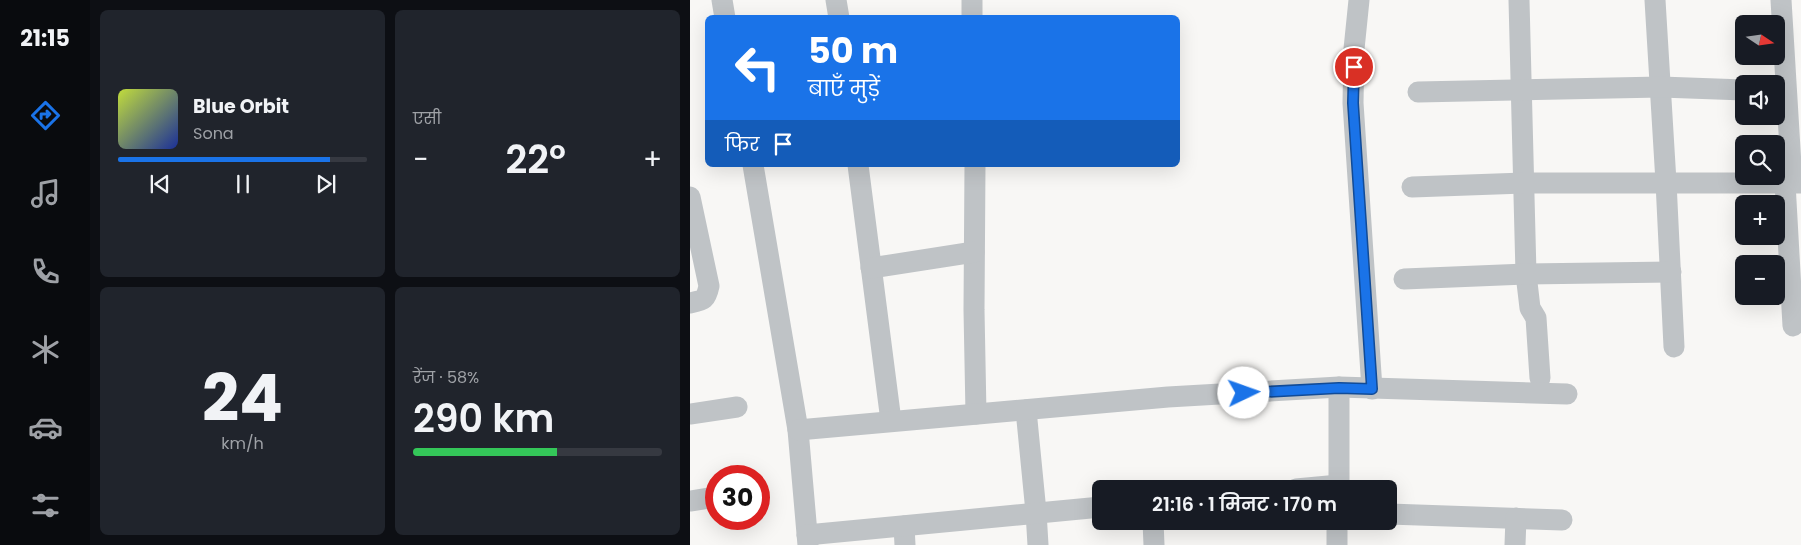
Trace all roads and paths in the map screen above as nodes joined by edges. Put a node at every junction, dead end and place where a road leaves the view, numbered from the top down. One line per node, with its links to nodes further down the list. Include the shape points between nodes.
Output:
1 (722, 0): 8 (street)
2 (836, 0): 9 (street)
3 (972, 0): 10 (street)
4 (1359, 0): 34 (street, via 1353,103)
5 (1519, 0): 13 (street)
6 (1655, 0): 11 (street)
7 (1781, 0): 12 (street)
8 (725, 15)
9 (838, 15)
10 (972, 15)
11 (1661, 87): 13 (street); 14 (street); 19 (street)
12 (1788, 89): 21 (street)
13 (1522, 90): 15 (street); 20 (street)
14 (1735, 90)
15 (1418, 92)
16 (753, 167): 41 (street)
17 (862, 167): 25 (street)
18 (975, 167): 24 (street)
19 (1666, 182): 20 (street); 21 (street); 26 (street)
20 (1524, 183): 22 (street); 27 (street)
21 (1793, 183): 30 (street)
22 (1412, 187)
23 (690, 197): 29 (street, via 710,286 703,300)
24 (974, 252): 25 (street); 39 (street)
25 (871, 268): 40 (street)
26 (1671, 272): 27 (street); 31 (street)
27 (1526, 274): 28 (street); 32 (street, via 1530,308 1536,318)
28 (1404, 279)
29 (690, 303)
30 (1793, 326)
31 (1674, 347)
32 (1540, 378)
33 (1339, 388): 34 (street); 37 (street, via 1168,397); 42 (street)
34 (1372, 389): 35 (street)
35 (1567, 394)
36 (736, 407): 38 (street)
37 (1026, 410): 39 (street); 46 (street)
38 (690, 414)
39 (976, 414): 40 (street)
40 (891, 421): 41 (street)
41 (798, 430): 53 (street)
42 (1339, 480)
43 (705, 499): 44 (street)
44 (690, 501)
45 (1092, 507): 46 (street)
46 (1036, 512): 52 (street); 54 (street)
47 (1397, 514): 48 (street)
48 (1516, 518): 49 (street); 57 (street)
49 (1562, 520)
50 (1153, 530): 55 (street)
51 (1337, 530): 56 (street)
52 (905, 535): 53 (street)
53 (808, 540)
54 (1038, 545)
55 (1154, 545)
56 (1336, 545)
57 (1515, 545)

